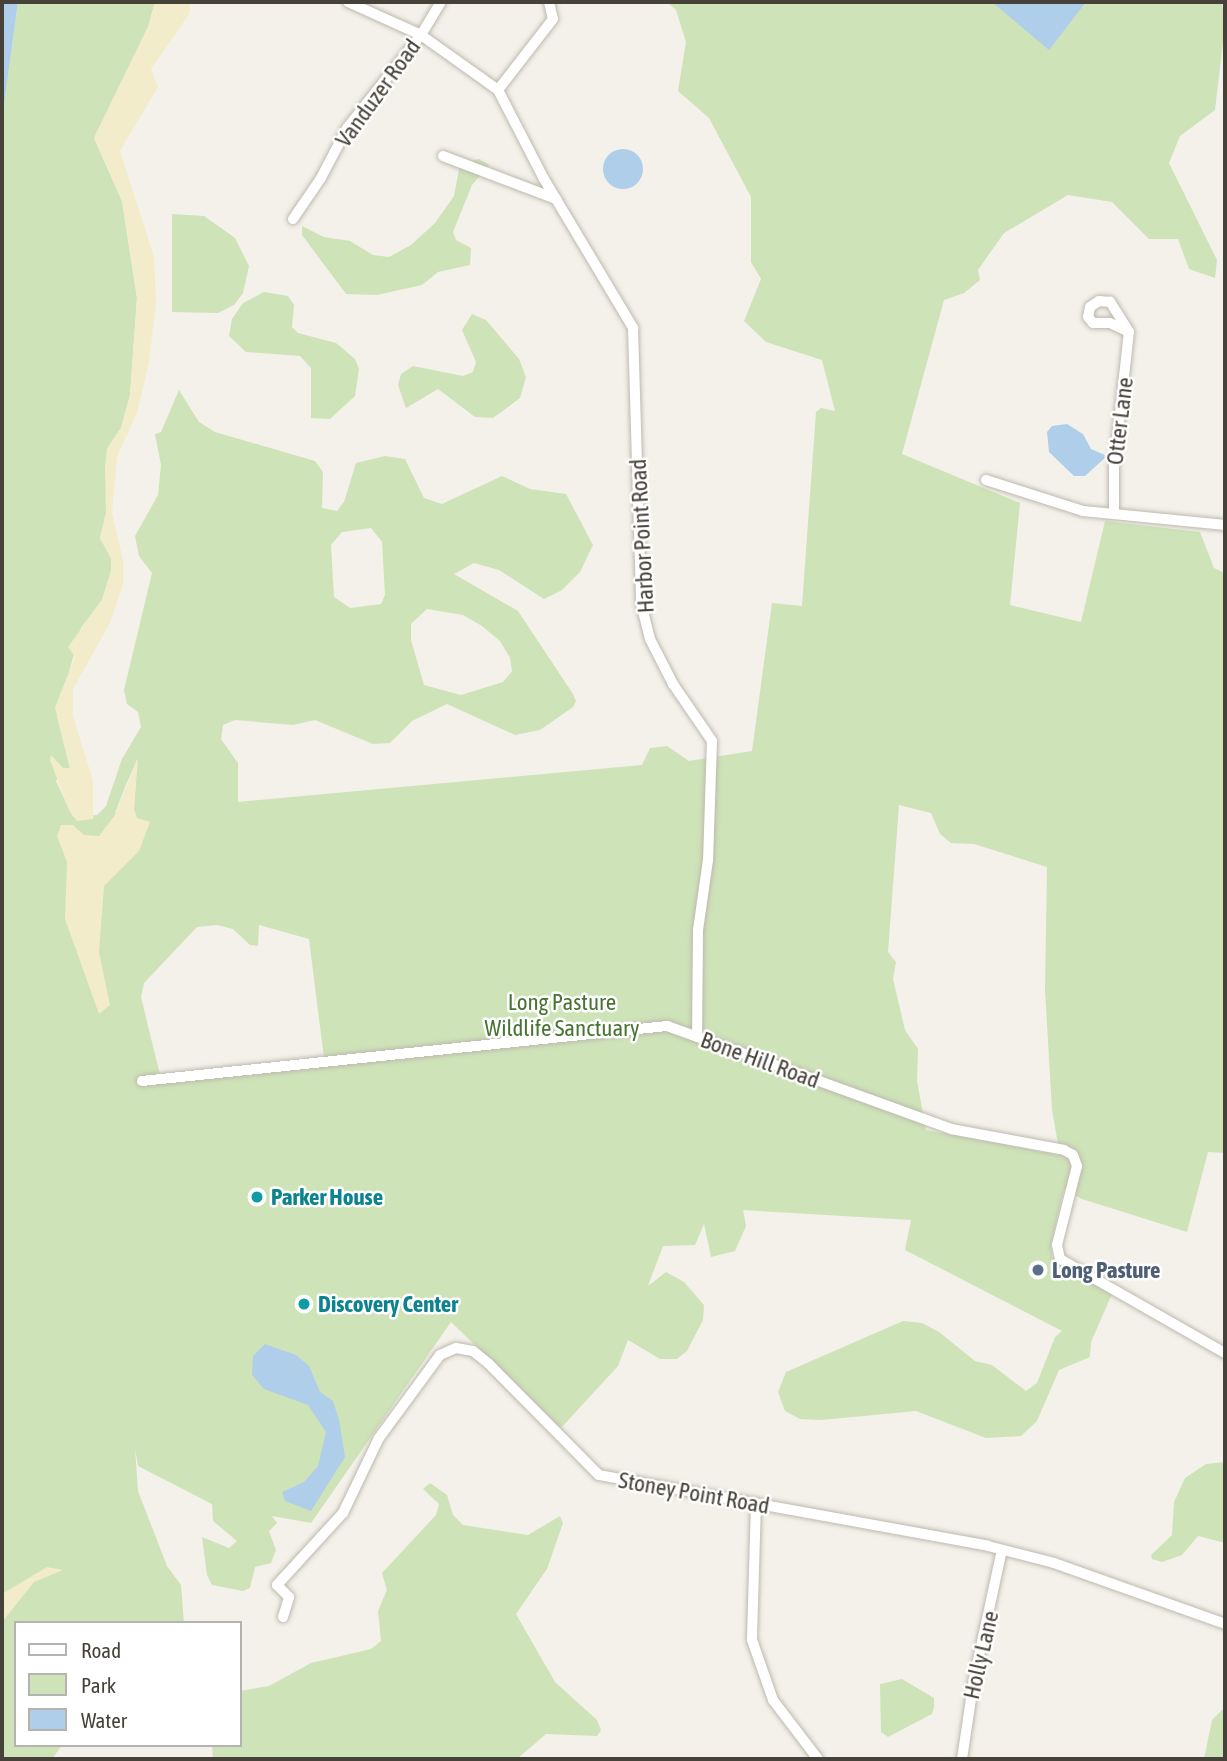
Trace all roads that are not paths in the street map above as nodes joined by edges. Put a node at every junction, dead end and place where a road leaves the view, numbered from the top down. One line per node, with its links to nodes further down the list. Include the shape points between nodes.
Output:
1 (348, 2): 4 (street)
2 (441, 2): 4 (street, Vanduzer Road)
3 (549, 2): 5 (street, via 553,19)
4 (421, 35): 5 (street); 8 (street, Vanduzer Road, via 347,128)
5 (498, 89): 7 (street, Harbor Point Road)
6 (443, 156): 7 (street)
7 (556, 200): 13 (street, Harbor Point Road, via 633,328 641,603 650,639 673,684 712,741 708,860 698,930)
8 (293, 219)
9 (1129, 332): 11 (street, Otter Lane, via 1114,467)
10 (986, 480): 11 (street, via 1083,510)
11 (1115, 510): 12 (street)
12 (1225, 525)
13 (697, 1037): 14 (street, Bone Hill Road, via 659,1025 621,1028); 15 (street, Bone Hill Road, via 951,1129 1073,1155 1077,1166 1057,1245 1060,1259)
14 (142, 1081)
15 (1225, 1353)
16 (755, 1503): 17 (street, Stoney Point Road, via 889,1531 937,1534); 18 (street, Stoney Point Road, via 599,1475 489,1364 473,1351 456,1348 440,1355 379,1438 342,1513 277,1585 289,1597); 20 (street, via 752,1640 765,1685 784,1719)
17 (1002, 1550): 19 (street, Stoney Point Road); 21 (street, Holly Lane, via 975,1669)
18 (284, 1617)
19 (1225, 1623)
20 (818, 1759)
21 (962, 1759)

